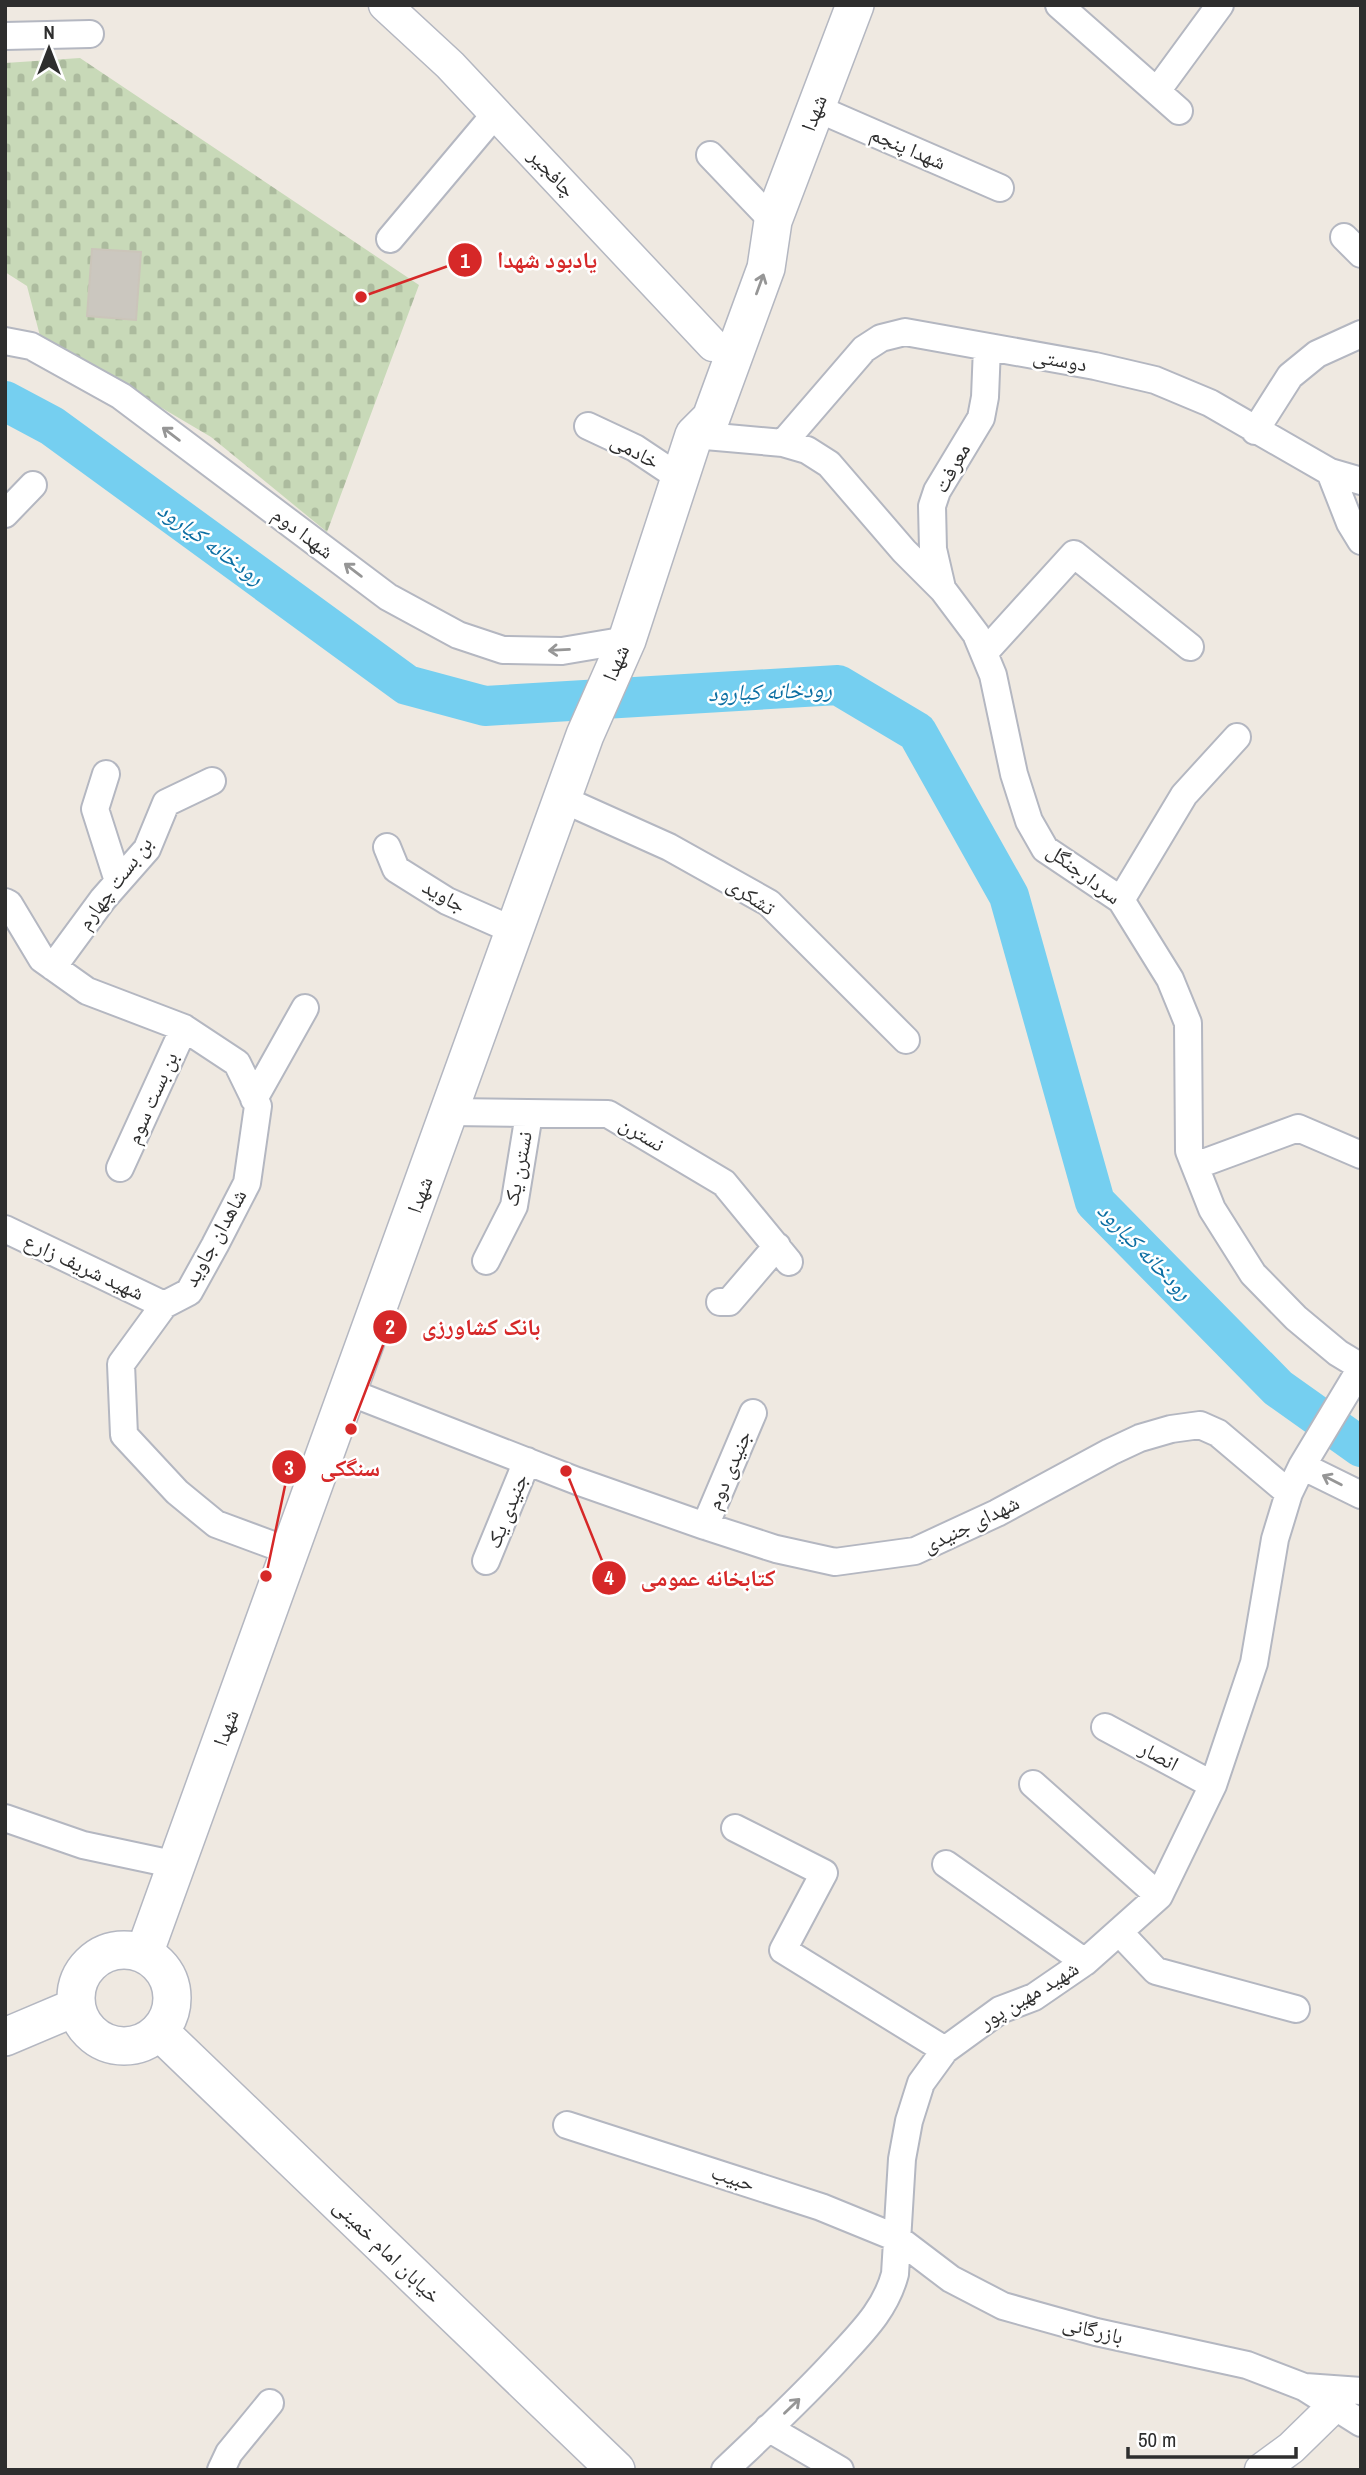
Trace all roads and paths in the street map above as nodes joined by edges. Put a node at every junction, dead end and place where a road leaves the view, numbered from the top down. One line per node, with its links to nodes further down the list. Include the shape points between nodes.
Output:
1 (385, 5): 10 (street, چافجیر)
2 (855, 5): 8 (main road, شهدا)
3 (1059, 5): 7 (street)
4 (1220, 5): 7 (street)
5 (90, 34): 6 (street)
6 (5, 36)
7 (1157, 91): 9 (street)
8 (816, 108): 12 (street, شهدا پنجم); 13 (main road, شهدا)
9 (1179, 111)
10 (496, 113): 14 (street); 17 (street, چافجیر)
11 (710, 155): 13 (street)
12 (1000, 188)
13 (773, 221): 17 (main road, شهدا, via 743,261); 21 (main road, شهدا, one-way to 13, via 710,418 766,268)
14 (390, 239)
15 (1361, 334): 20 (street, via 1317,354 1290,376)
16 (5, 341): 30 (street, شهدا دوم, one-way to 16, via 562,651 503,650 458,635 388,597 121,396 31,346)
17 (713, 345): 21 (main road, شهدا, via 689,407)
18 (987, 347): 20 (street, دوستی, via 1155,380 1210,403); 22 (street, دوستی, via 905,332 881,338 864,349); 29 (street, معرفت, via 981,418 932,506 933,549)
19 (588, 426): 24 (street, خادمی, via 635,448)
20 (1255, 431): 23 (street, دوستی)
21 (694, 435): 22 (street, سردارجنگل); 24 (main road, شهدا)
22 (783, 443): 29 (street, سردارجنگل, via 807,450 829,464)
23 (1330, 472): 25 (street, دوستی); 28 (street)
24 (680, 478): 30 (main road, شهدا)
25 (1361, 481)
26 (33, 485): 27 (street)
27 (5, 514)
28 (1361, 541)
29 (943, 590): 32 (street, سردارجنگل)
30 (626, 640): 36 (main road, شهدا)
31 (1190, 647): 32 (street, via 1074,554)
32 (985, 652): 39 (street, سردارجنگل, via 1029,821 1045,849)
33 (1237, 737): 39 (street, via 1184,795)
34 (106, 774): 38 (street, via 95,809)
35 (212, 781): 38 (street, بن بست چهارم, via 166,803 147,849)
36 (562, 799): 41 (main road, شهدا); 45 (street, تشکری, via 669,848 769,903)
37 (387, 847): 41 (street, جاوید, via 396,869 447,901)
38 (118, 881): 42 (street, بن بست چهارم)
39 (1121, 900): 50 (street, سردارجنگل, via 1170,979 1188,1023 1189,1151)
40 (5, 902): 42 (street, شاهدان جاوید, via 42,959)
41 (515, 931): 47 (main road, شهدا)
42 (53, 967): 44 (street, شاهدان جاوید, via 88,991)
43 (305, 1008): 46 (street)
44 (184, 1028): 46 (street, شاهدان جاوید, via 237,1063); 51 (street, بن بست سوم)
45 (906, 1040)
46 (254, 1098): 55 (street, شاهدان جاوید, via 258,1106 247,1183 189,1292)
47 (450, 1112): 48 (street, نسترن); 57 (main road, شهدا)
48 (529, 1114): 53 (street, نسترن یک, via 514,1206); 54 (street, نسترن, via 608,1114 724,1183 783,1254 729,1302)
49 (1361, 1155): 50 (street, via 1298,1128)
50 (1195, 1166): 56 (street, سردارجنگل, via 1212,1209 1253,1273 1296,1318)
51 (120, 1168)
52 (5, 1229): 55 (street, شهید شریف زارع)
53 (486, 1261)
54 (720, 1302)
55 (164, 1305): 64 (street, شاهدان جاوید, via 121,1364 124,1435 177,1492 216,1524)
56 (1361, 1368): 59 (street, شهید مهین پور)
57 (349, 1392): 60 (street, شهدای جنیدی); 64 (main road, شهدا)
58 (752, 1413): 63 (street, جنیدی دوم)
59 (1307, 1458): 61 (street, شهید مهین پور); 62 (street, one-way to 59)
60 (527, 1461): 63 (street, شهدای جنیدی); 65 (street, جنیدی یک)
61 (1289, 1493): 63 (street, شهدای جنیدی, via 1219,1433 1200,1425 1140,1438 915,1551 835,1562); 68 (street, شهید مهین پور, via 1275,1539 1254,1662)
62 (1361, 1495)
63 (705, 1526)
64 (289, 1551): 72 (main road, شهدا)
65 (486, 1561)
66 (1105, 1727): 68 (street, انصار)
67 (1033, 1784): 73 (street)
68 (1213, 1785): 73 (street, شهید مهین پور)
69 (5, 1818): 72 (street, via 83,1845)
70 (735, 1828): 81 (street, via 824,1873 783,1950)
71 (946, 1864): 76 (street)
72 (177, 1865): 75 (main road, شهدا)
73 (1159, 1896): 74 (street, شهید مهین پور)
74 (1119, 1932): 76 (street, شهید مهین پور); 78 (street, via 1156,1971)
75 (145, 1954): 77 (main road, via 115,1951 89,1965 80,1977); 79 (main road, via 166,1975 171,1989 168,2018)
76 (1085, 1962): 81 (street, شهید مهین پور, via 1034,1997 1000,2010)
77 (76, 2007): 79 (main road, via 90,2033 117,2046 133,2046); 80 (main road)
78 (1296, 2009)
79 (159, 2031): 89 (main road, خیابان امام خمینی)
80 (5, 2037)
81 (946, 2050): 83 (street, شهید مهین پور, via 921,2083 909,2121)
82 (567, 2125): 83 (street, حبیب, via 808,2203)
83 (897, 2238): 84 (street, بازرگانی, via 951,2278 1003,2306 1247,2365); 87 (street, شهید مهین پور, one-way to 83, via 875,2317 891,2290)
84 (1348, 2399): 86 (street, بازرگانی); 92 (street)
85 (270, 2403): 88 (street, via 229,2453)
86 (1361, 2423)
87 (768, 2428): 90 (street, شهید مهین پور); 91 (street)
88 (221, 2470)
89 (615, 2470)
90 (725, 2470)
91 (840, 2470)
92 (1261, 2470)

